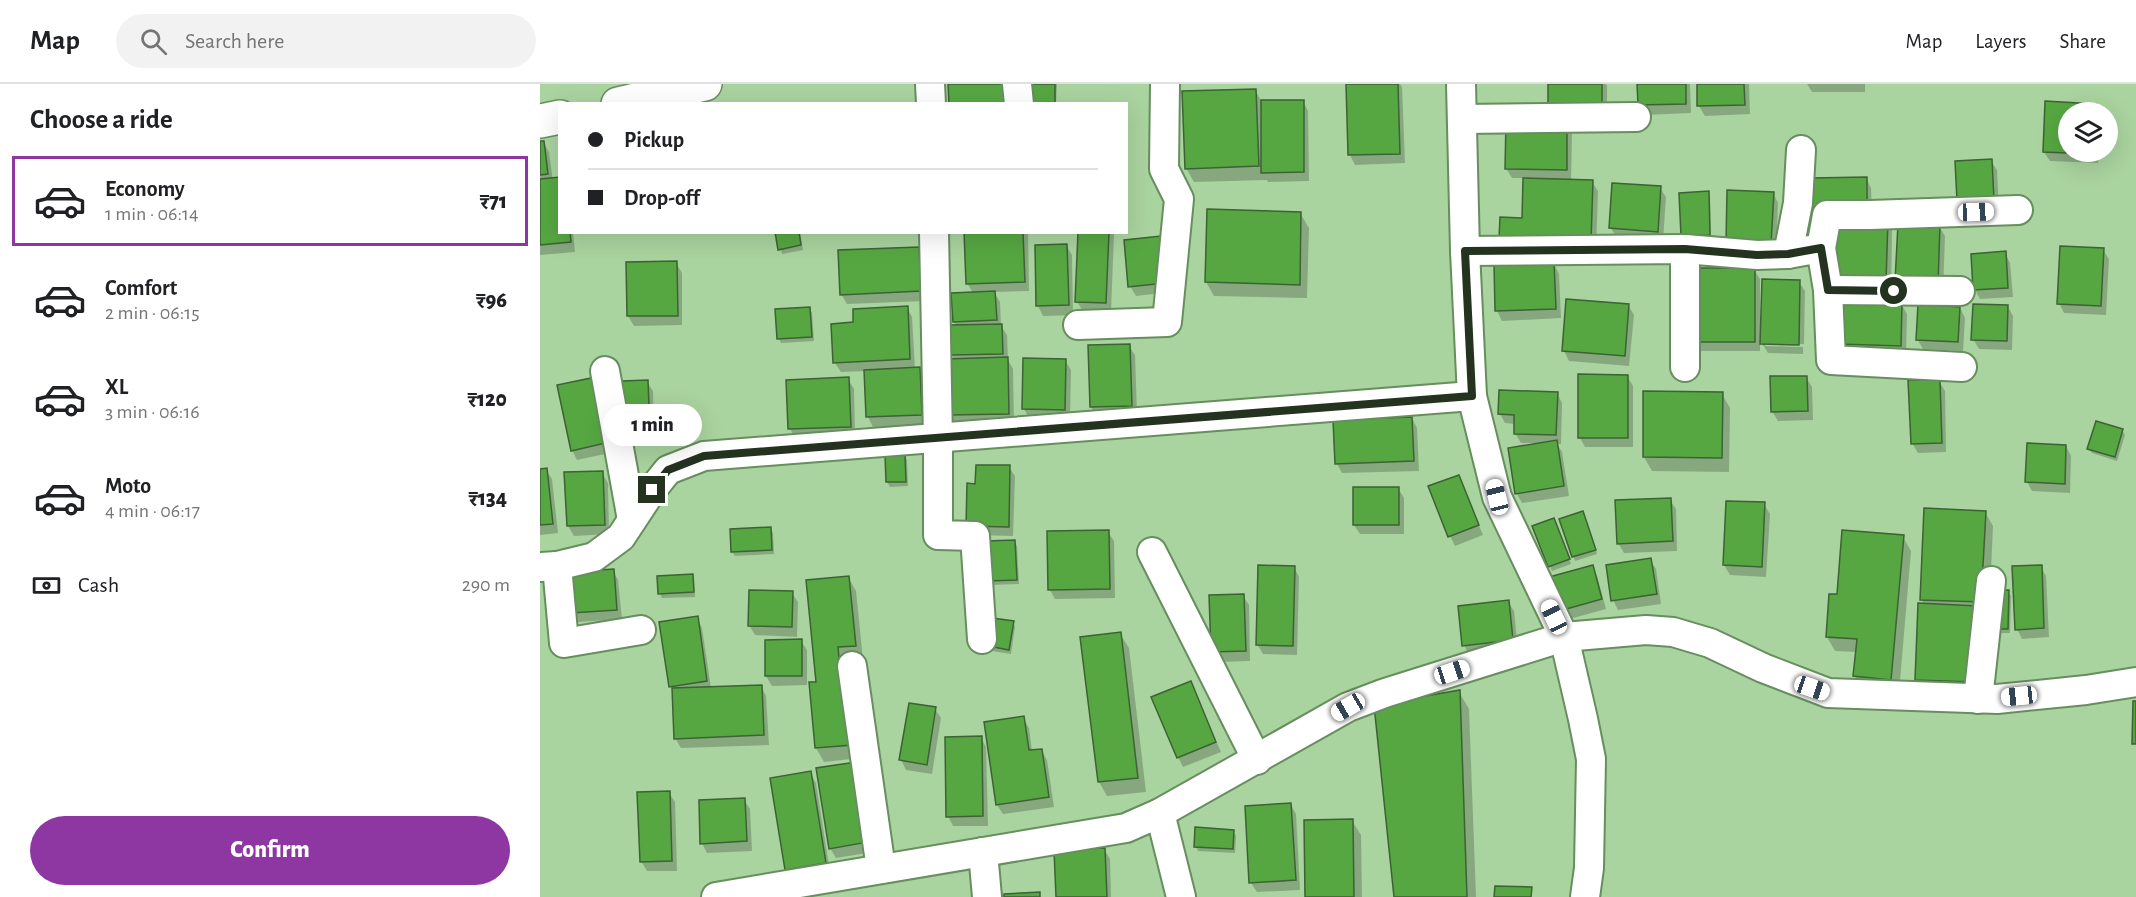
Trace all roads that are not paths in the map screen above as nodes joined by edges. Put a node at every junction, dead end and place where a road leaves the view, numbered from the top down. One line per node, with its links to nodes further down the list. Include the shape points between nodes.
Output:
1 (705, 84): 6 (street)
2 (930, 84): 7 (street)
3 (1017, 84): 8 (street)
4 (1165, 84): 22 (street, via 1164,169 1179,199 1167,322)
5 (1461, 84): 11 (street)
6 (636, 102)
7 (931, 102)
8 (1019, 102)
9 (558, 117): 12 (street)
10 (1636, 117): 11 (street)
11 (1463, 119): 18 (street)
12 (540, 121)
13 (1801, 150): 19 (street, via 1798,202)
14 (2018, 210): 16 (street, via 1827,215)
15 (934, 234): 27 (street)
16 (1821, 248): 19 (street); 20 (street)
17 (1685, 249): 18 (street); 19 (street); 23 (street)
18 (1465, 251): 26 (street)
19 (1788, 254)
20 (1828, 290): 21 (street); 24 (street, via 1831,360)
21 (1960, 291)
22 (1078, 325)
23 (1685, 367)
24 (1962, 367)
25 (605, 371): 28 (street)
26 (1472, 396): 27 (street); 33 (street, via 1497,497)
27 (938, 439): 28 (street, via 704,456 668,470); 34 (street, via 938,535 975,536)
28 (632, 520): 30 (street, via 621,537 594,557)
29 (1152, 552): 38 (street)
30 (549, 566): 32 (street, via 564,643)
31 (1991, 581): 37 (street)
32 (641, 630)
33 (1564, 637): 37 (street, via 1646,630 1673,632 1710,643 1828,693); 38 (street, via 1348,707); 46 (street, via 1591,759)
34 (982, 639)
35 (852, 666): 41 (street)
36 (2136, 682): 37 (street)
37 (1978, 699)
38 (1257, 760): 39 (street)
39 (1160, 813): 40 (street, via 1126,828); 45 (street)
40 (983, 852): 41 (street); 44 (street)
41 (881, 869): 42 (street)
42 (810, 889): 43 (street)
43 (716, 897)
44 (987, 897)
45 (1181, 897)
46 (1585, 897)

